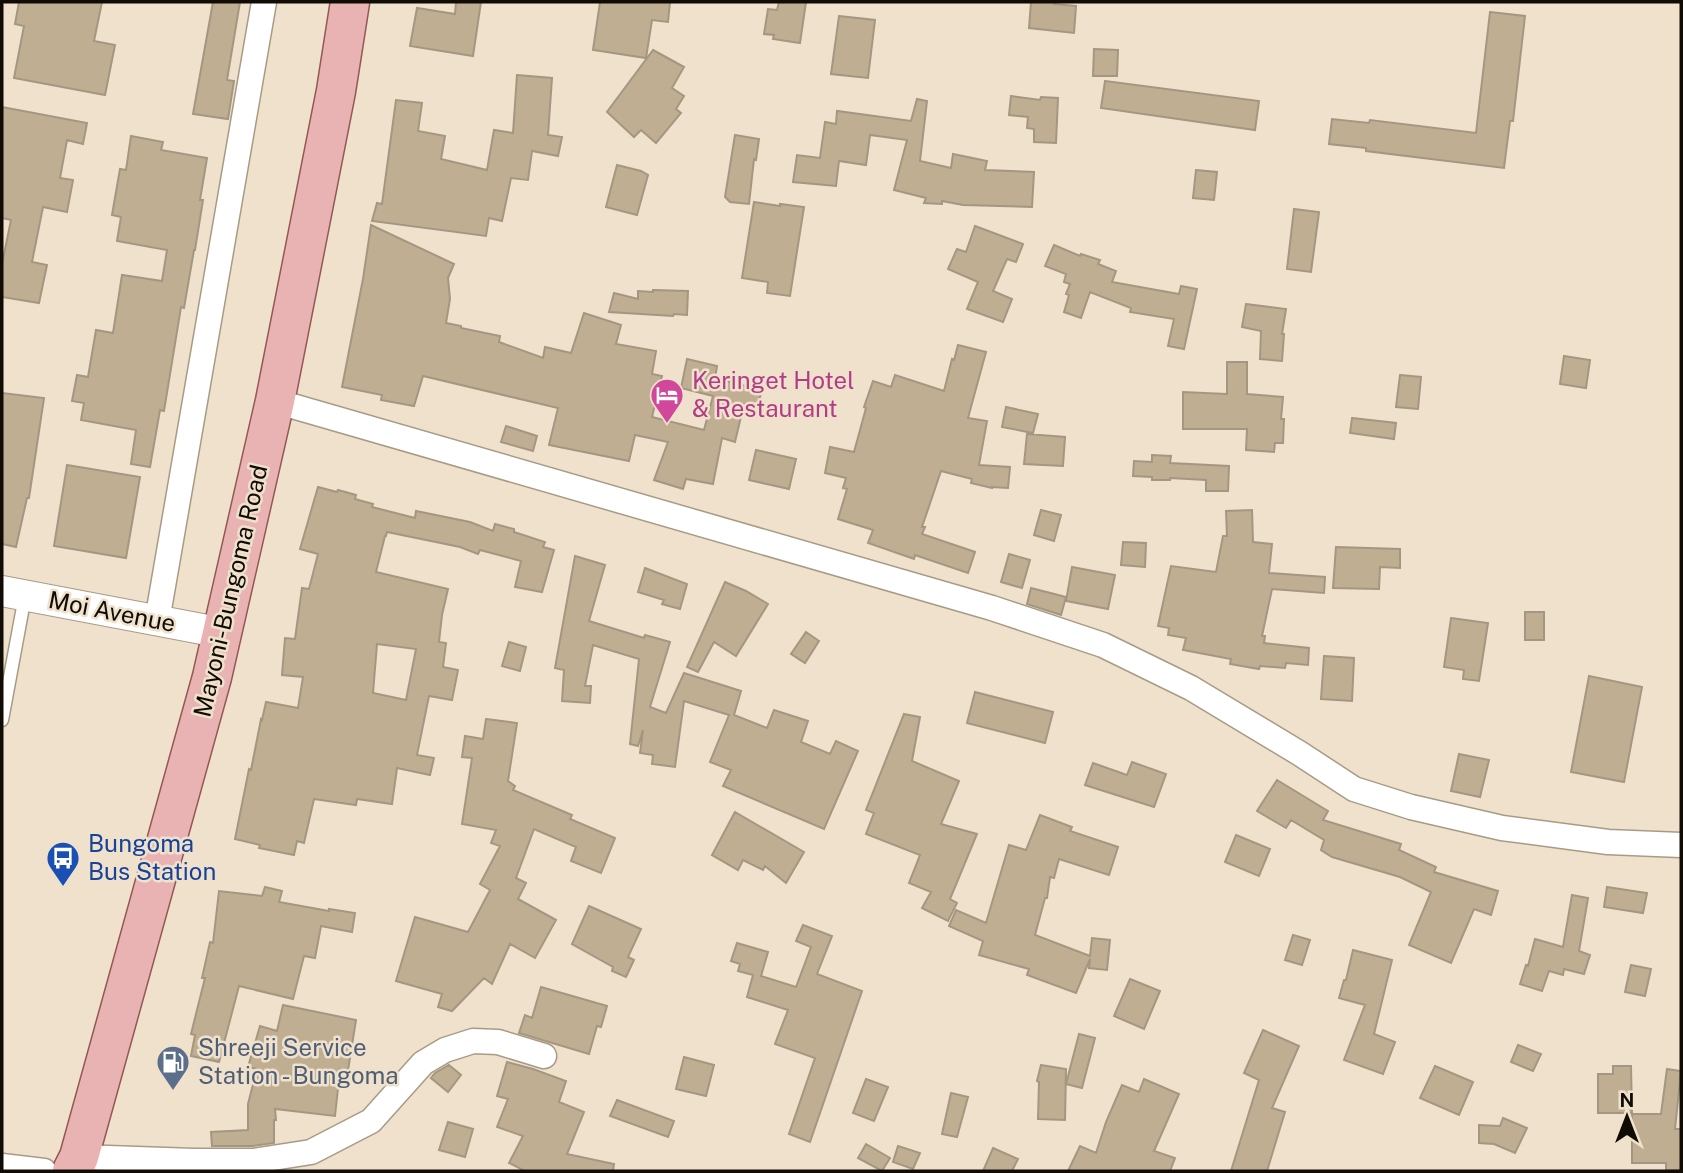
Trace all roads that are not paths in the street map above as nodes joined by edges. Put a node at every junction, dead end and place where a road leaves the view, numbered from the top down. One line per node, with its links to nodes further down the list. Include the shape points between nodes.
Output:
1 (264, 2): 5 (street)
2 (350, 2): 3 (main road, Mayoni-Bungoma Road, via 337,91)
3 (275, 401): 6 (main road, Mayoni-Bungoma Road); 8 (street, via 992,608 1102,645 1191,688 1354,789 1502,828 1608,842)
4 (13, 594): 5 (street, Moi Avenue); 7 (lane)
5 (157, 621): 6 (street, Moi Avenue)
6 (223, 633): 10 (main road, Mayoni-Bungoma Road)
7 (2, 720)
8 (1681, 845)
9 (544, 1056): 10 (street, via 498,1042 473,1041 445,1050 424,1063 371,1121 311,1152 254,1161)
10 (76, 1164)
11 (2, 1166): 12 (street)
12 (44, 1171)

